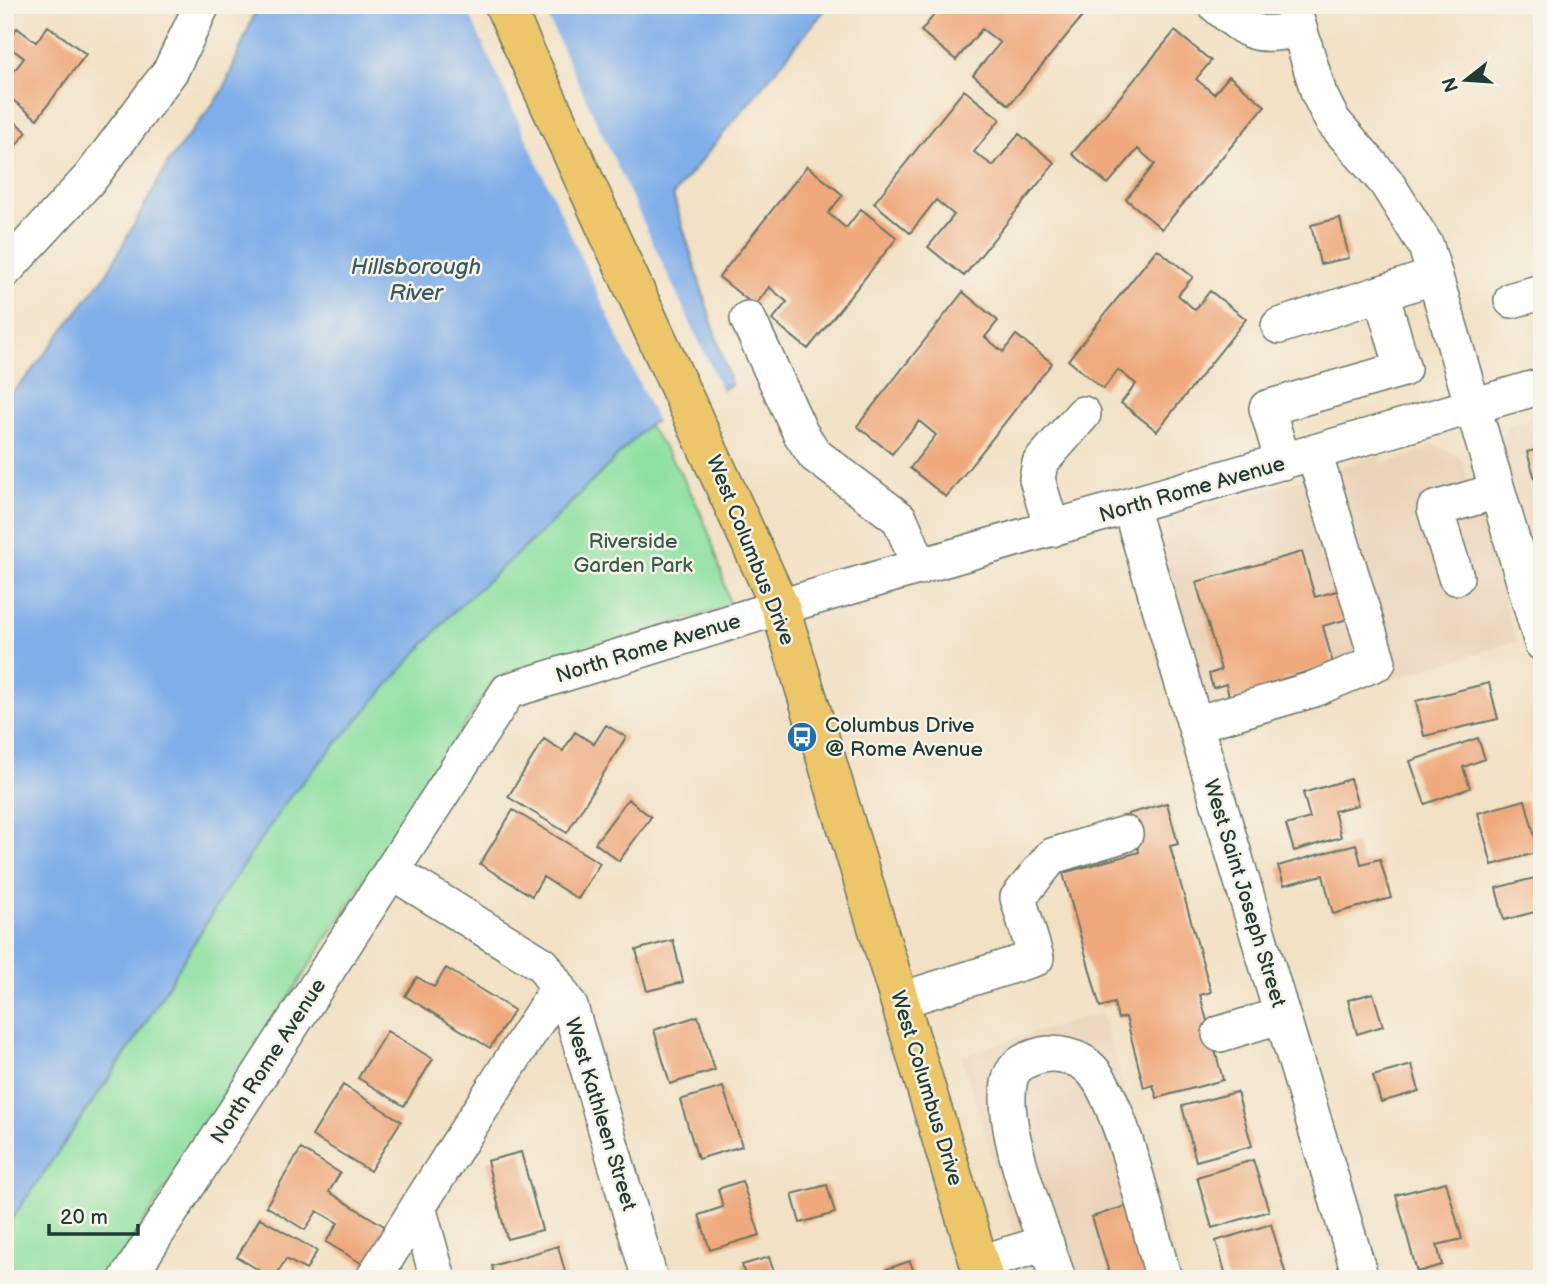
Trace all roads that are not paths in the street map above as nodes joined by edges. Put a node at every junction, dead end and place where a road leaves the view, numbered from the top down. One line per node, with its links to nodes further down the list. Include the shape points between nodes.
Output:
1 (202, 5): 5 (street, via 171,70 91,177)
2 (504, 5): 19 (main road, West Columbus Drive)
3 (1216, 5): 4 (street, via 1261,36)
4 (1295, 18): 6 (street, via 1332,120 1407,212 1426,246)
5 (5, 270)
6 (1435, 276): 7 (street); 11 (street)
7 (1381, 293): 9 (street); 13 (street, via 1403,369 1267,408)
8 (748, 319): 17 (street, via 815,455 900,519)
9 (1279, 326)
10 (1542, 386): 11 (street, North Rome Avenue)
11 (1472, 407): 13 (street, North Rome Avenue); 14 (street)
12 (1083, 414): 16 (street, via 1040,463 1037,479)
13 (1298, 458): 15 (street, North Rome Avenue); 21 (street, via 1378,662 1311,690)
14 (1497, 491): 18 (street, via 1435,509); 20 (street)
15 (1130, 507): 16 (street, North Rome Avenue); 21 (street, West Saint Joseph Street)
16 (1052, 529): 17 (street, North Rome Avenue)
17 (920, 567): 19 (street, North Rome Avenue)
18 (1456, 578)
19 (780, 607): 23 (street, North Rome Avenue, via 508,691); 25 (main road, West Columbus Drive)
20 (1539, 624)
21 (1195, 724): 26 (street, West Saint Joseph Street)
22 (1125, 835): 25 (street, via 1052,856 1018,898 1036,958)
23 (391, 871): 24 (street, West Kathleen Street, via 543,965); 31 (street, North Rome Avenue)
24 (558, 988): 28 (street); 34 (street, West Kathleen Street, via 570,1007)
25 (901, 1000): 30 (main road, West Columbus Drive)
26 (1282, 1015): 27 (street); 37 (street, West Saint Joseph Street)
27 (1220, 1034)
28 (418, 1207): 32 (street); 33 (street)
29 (1046, 1243): 30 (street); 35 (street); 36 (street, via 1007,1106 1011,1076 1026,1059 1056,1052 1090,1067 1110,1097)
30 (982, 1271)
31 (127, 1279)
32 (373, 1279)
33 (438, 1279)
34 (650, 1279)
35 (1058, 1279)
36 (1164, 1279)
37 (1361, 1279)

